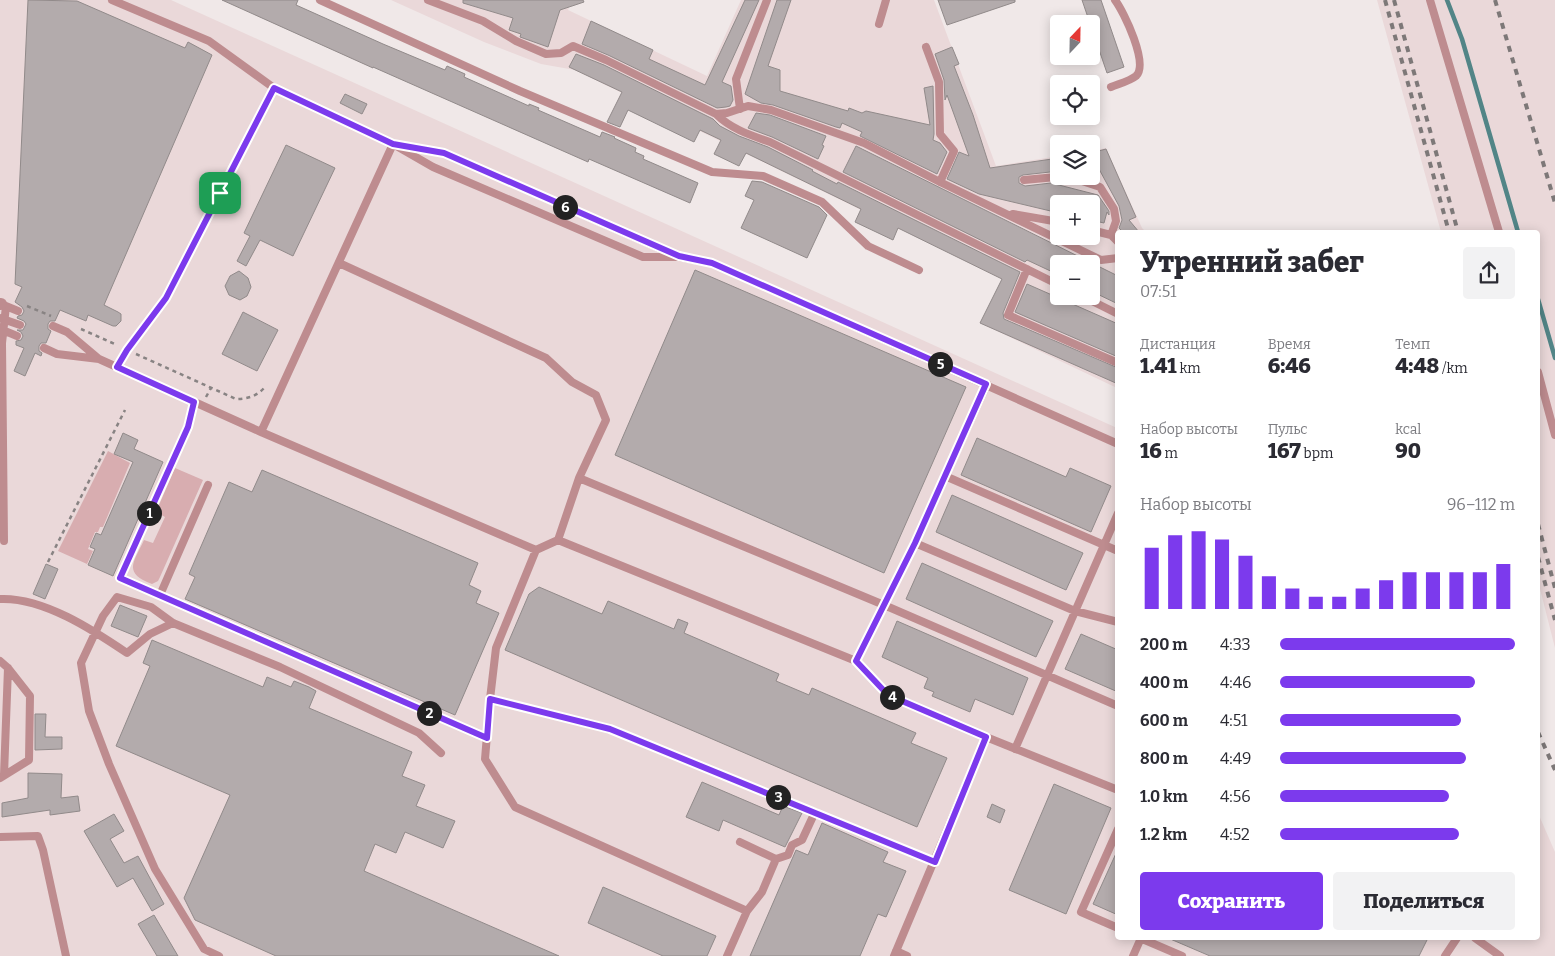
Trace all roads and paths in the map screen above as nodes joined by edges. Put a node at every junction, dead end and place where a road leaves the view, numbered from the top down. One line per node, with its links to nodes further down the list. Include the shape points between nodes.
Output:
1 (112, 0): 11 (lane, via 209,41)
2 (320, 0): 29 (lane, via 520,91 712,172 763,176 822,202 868,246)
3 (428, 0): 13 (lane, via 483,21 516,42 546,54 561,53 573,46)
4 (767, 0): 12 (lane, via 736,79)
5 (886, 0): 8 (lane)
6 (1115, 0): 10 (lane, via 1128,22 1141,61 1136,77)
7 (1430, 0): 21 (lane)
8 (879, 24)
9 (926, 47): 17 (lane, via 939,82 940,134 954,151)
10 (1111, 87)
11 (274, 88): 14 (lane); 43 (lane, via 166,298)
12 (740, 109): 13 (lane); 17 (lane, via 748,106 771,110 864,143)
13 (716, 114): 28 (lane, via 726,124 770,142)
14 (393, 144): 25 (lane, via 444,153); 25 (lane, via 433,167 643,257); 27 (lane)
15 (1050, 178): 16 (lane)
16 (1024, 180)
17 (940, 182): 19 (lane)
18 (1094, 185): 23 (lane, via 1100,187 1114,209 1116,221)
19 (1004, 212): 20 (lane); 26 (lane, via 1101,260)
20 (1050, 220)
21 (1498, 230)
22 (1100, 232): 23 (lane)
23 (1111, 235): 24 (lane)
24 (1115, 239)
25 (679, 256): 48 (lane, via 712,263)
26 (1115, 258)
27 (339, 264): 52 (lane); 56 (lane, via 546,358 572,382 596,394 606,420)
28 (1027, 269): 30 (lane); 45 (lane, via 1008,315)
29 (919, 270)
30 (1050, 280)
31 (2, 305): 34 (lane); 36 (lane)
32 (1100, 305): 35 (lane)
33 (27, 306): 37 (path)
34 (18, 311)
35 (1115, 312)
36 (2, 318): 38 (lane); 39 (lane)
37 (54, 322): 44 (lane)
38 (20, 326)
39 (2, 329): 41 (lane); 60 (lane)
40 (81, 329): 43 (path)
41 (17, 336)
42 (44, 348): 44 (lane, via 57,354)
43 (127, 350): 46 (lane); 49 (path, via 236,399 245,399)
44 (99, 359): 46 (lane)
45 (1115, 362)
46 (117, 367): 50 (lane)
47 (1540, 379): 53 (lane)
48 (986, 384): 54 (lane); 55 (lane)
49 (264, 388)
50 (194, 402): 52 (lane); 66 (lane, via 188,427 120,578)
51 (125, 410): 65 (path)
52 (261, 432): 63 (lane)
53 (1555, 435)
54 (1115, 443)
55 (945, 476): 61 (lane); 62 (lane)
56 (579, 478): 59 (lane); 68 (lane)
57 (208, 485): 66 (lane)
58 (1115, 519): 62 (lane)
59 (558, 540): 63 (lane); 74 (lane)
60 (4, 541)
61 (915, 543): 68 (lane); 69 (lane)
62 (1103, 545): 64 (lane); 69 (lane)
63 (536, 550): 77 (lane, via 496,648)
64 (1115, 550)
65 (48, 562)
66 (160, 595): 80 (lane)
67 (0, 599): 72 (lane, via 36,605)
68 (884, 605): 74 (lane); 76 (lane)
69 (1075, 611): 70 (lane); 76 (lane)
70 (1115, 621)
71 (173, 623): 72 (lane, via 150,634 127,653); 72 (lane, via 151,607 117,596); 82 (lane, via 280,667 419,733)
72 (95, 631): 99 (lane, via 81,663 89,710 109,764 155,869 204,949)
73 (0, 661): 75 (lane)
74 (856, 661): 79 (lane, via 888,695)
75 (8, 668): 83 (lane); 83 (lane, via 30,696 29,760)
76 (1047, 674): 78 (lane); 81 (lane)
77 (490, 699): 80 (lane); 85 (lane, via 610,729)
78 (1115, 705)
79 (986, 737): 81 (lane); 90 (lane)
80 (487, 738): 91 (lane, via 486,759 515,807)
81 (1015, 749): 84 (lane)
82 (441, 753)
83 (2, 777)
84 (1115, 789)
85 (815, 812): 89 (lane, via 802,840 792,845 788,855); 90 (lane)
86 (1115, 836): 92 (lane, via 1081,912)
87 (0, 837): 98 (lane, via 38,836)
88 (740, 842): 89 (lane)
89 (776, 859): 91 (lane, via 762,892)
90 (935, 862): 97 (lane)
91 (747, 911): 100 (lane)
92 (1115, 927)
93 (1139, 940): 102 (lane)
94 (1145, 940): 103 (lane)
95 (1456, 940): 104 (lane)
96 (1478, 940): 105 (lane)
97 (895, 954): 101 (lane)
98 (66, 956)
99 (219, 956)
100 (726, 956)
101 (907, 956)
102 (1133, 956)
103 (1182, 956)
104 (1444, 956)
105 (1500, 956)

